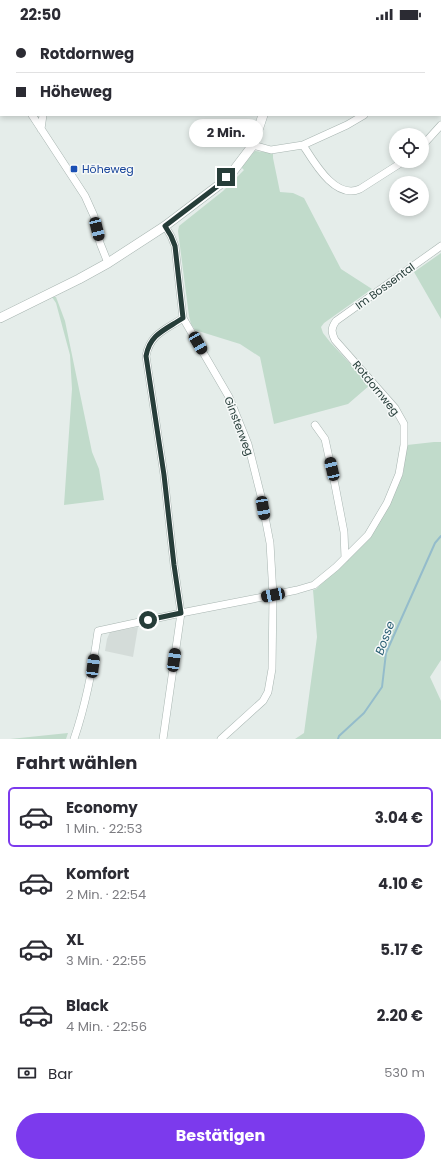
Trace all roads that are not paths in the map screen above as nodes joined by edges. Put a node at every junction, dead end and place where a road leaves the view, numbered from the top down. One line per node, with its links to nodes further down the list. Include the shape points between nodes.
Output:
1 (33, 116): 6 (street)
2 (43, 116): 6 (street)
3 (263, 116): 8 (street)
4 (362, 116): 9 (street)
5 (441, 124): 7 (street)
6 (41, 129): 13 (street, via 85,196 94,216)
7 (429, 138)
8 (253, 145): 9 (street, via 271,150); 11 (street, via 219,185)
9 (303, 145): 10 (street, via 320,171 340,189 349,192 360,189)
10 (393, 168)
11 (165, 226): 13 (street); 15 (street, Ginsterweg, via 175,246)
12 (441, 246): 16 (street, Im Bossental, via 336,321)
13 (108, 263): 14 (street)
14 (0, 318)
15 (183, 318): 19 (street, Ginsterweg, via 229,397 248,444 270,543); 20 (street, via 153,338 146,356)
16 (332, 329): 18 (street, Rotdornweg, via 335,340 395,408 404,424 404,445 399,474 387,503 368,535)
17 (315, 425): 18 (street, via 325,439 344,532)
18 (345, 558): 19 (street, Rotdornweg, via 314,585)
19 (273, 595): 20 (street, Rotdornweg); 23 (street, Ginsterweg, via 272,669 268,692 263,702)
20 (181, 613): 21 (street, Rotdornweg, via 98,631 88,689); 22 (street)
21 (74, 739)
22 (164, 739)
23 (221, 739)

